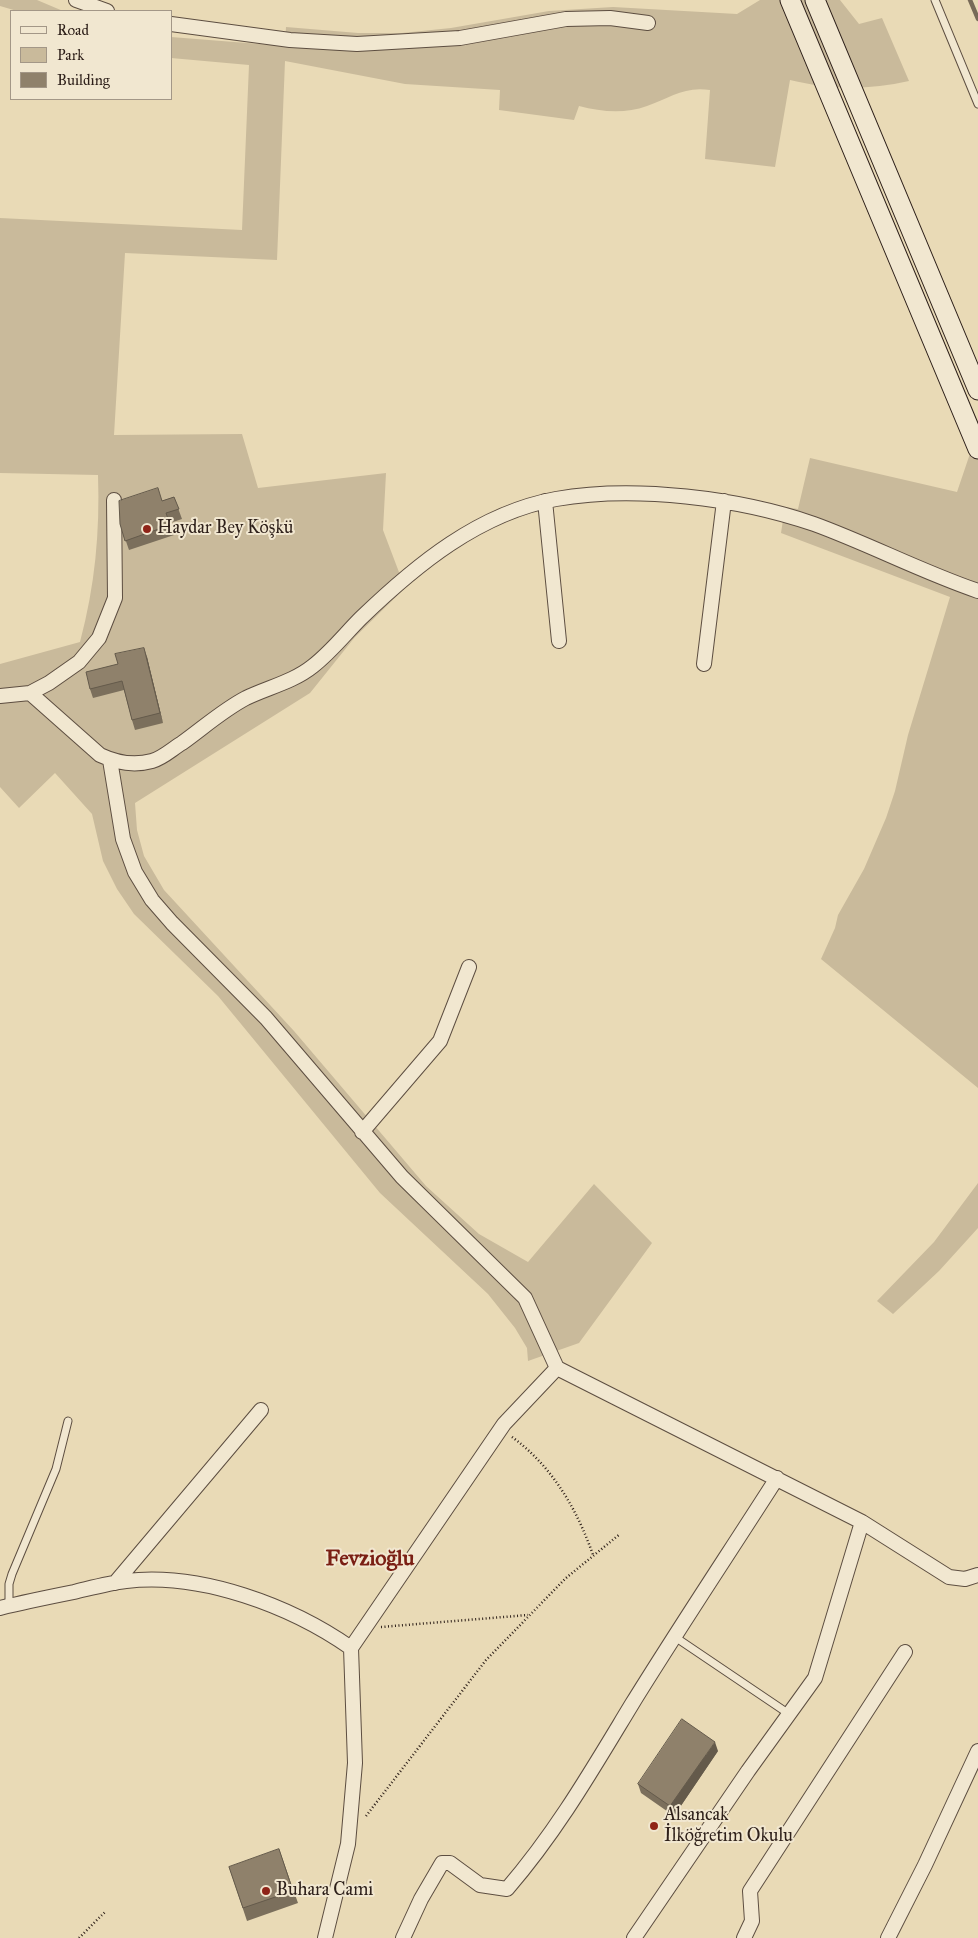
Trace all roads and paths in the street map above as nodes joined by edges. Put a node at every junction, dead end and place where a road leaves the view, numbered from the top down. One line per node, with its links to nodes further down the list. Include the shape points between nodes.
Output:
1 (76, 0): 5 (street)
2 (790, 0): 10 (main road)
3 (816, 0): 9 (main road)
4 (935, 0): 8 (lane)
5 (104, 10)
6 (648, 23): 7 (street, via 610,18 566,19 460,38 357,44 290,40)
7 (172, 24)
8 (978, 104)
9 (978, 390)
10 (978, 449)
11 (114, 500): 17 (street, via 115,598 106,626 79,662)
12 (545, 501): 13 (street, via 624,494); 15 (street); 19 (street, via 494,518 453,542 382,599 310,669 232,707 159,759 140,763)
13 (724, 502): 14 (street, via 814,524); 16 (street)
14 (978, 591)
15 (559, 641)
16 (704, 664)
17 (30, 693): 18 (street); 19 (street, via 90,749)
18 (0, 696)
19 (110, 760): 21 (street, via 123,839 135,872 152,900 266,1018)
20 (469, 967): 21 (street, via 440,1041)
21 (362, 1132): 22 (street, via 434,1210 525,1298)
22 (557, 1368): 25 (street); 26 (street)
23 (262, 1410): 31 (street)
24 (68, 1421): 32 (lane, via 56,1470 12,1574)
25 (500, 1429): 29 (path, via 530,1452 556,1481 578,1516); 34 (street)
26 (777, 1478): 27 (street); 35 (street)
27 (862, 1522): 30 (street, via 949,1577 965,1579); 38 (street, via 815,1678)
28 (620, 1534): 29 (path)
29 (593, 1556): 33 (path)
30 (978, 1575)
31 (115, 1583): 32 (street); 36 (street, via 127,1580 172,1582 240,1594 306,1620)
32 (5, 1607)
33 (529, 1614): 34 (path); 40 (path, via 486,1660)
34 (364, 1628): 36 (street)
35 (675, 1637): 38 (lane); 44 (street, via 564,1816 507,1888 480,1885 450,1863 442,1863)
36 (350, 1648): 40 (street, via 355,1763)
37 (905, 1652): 46 (street, via 750,1891 752,1921)
38 (789, 1714): 45 (street)
39 (978, 1751): 47 (street)
40 (348, 1839): 43 (street)
41 (105, 1912): 42 (path)
42 (79, 1938)
43 (326, 1938)
44 (403, 1938)
45 (634, 1938)
46 (744, 1938)
47 (888, 1938)

